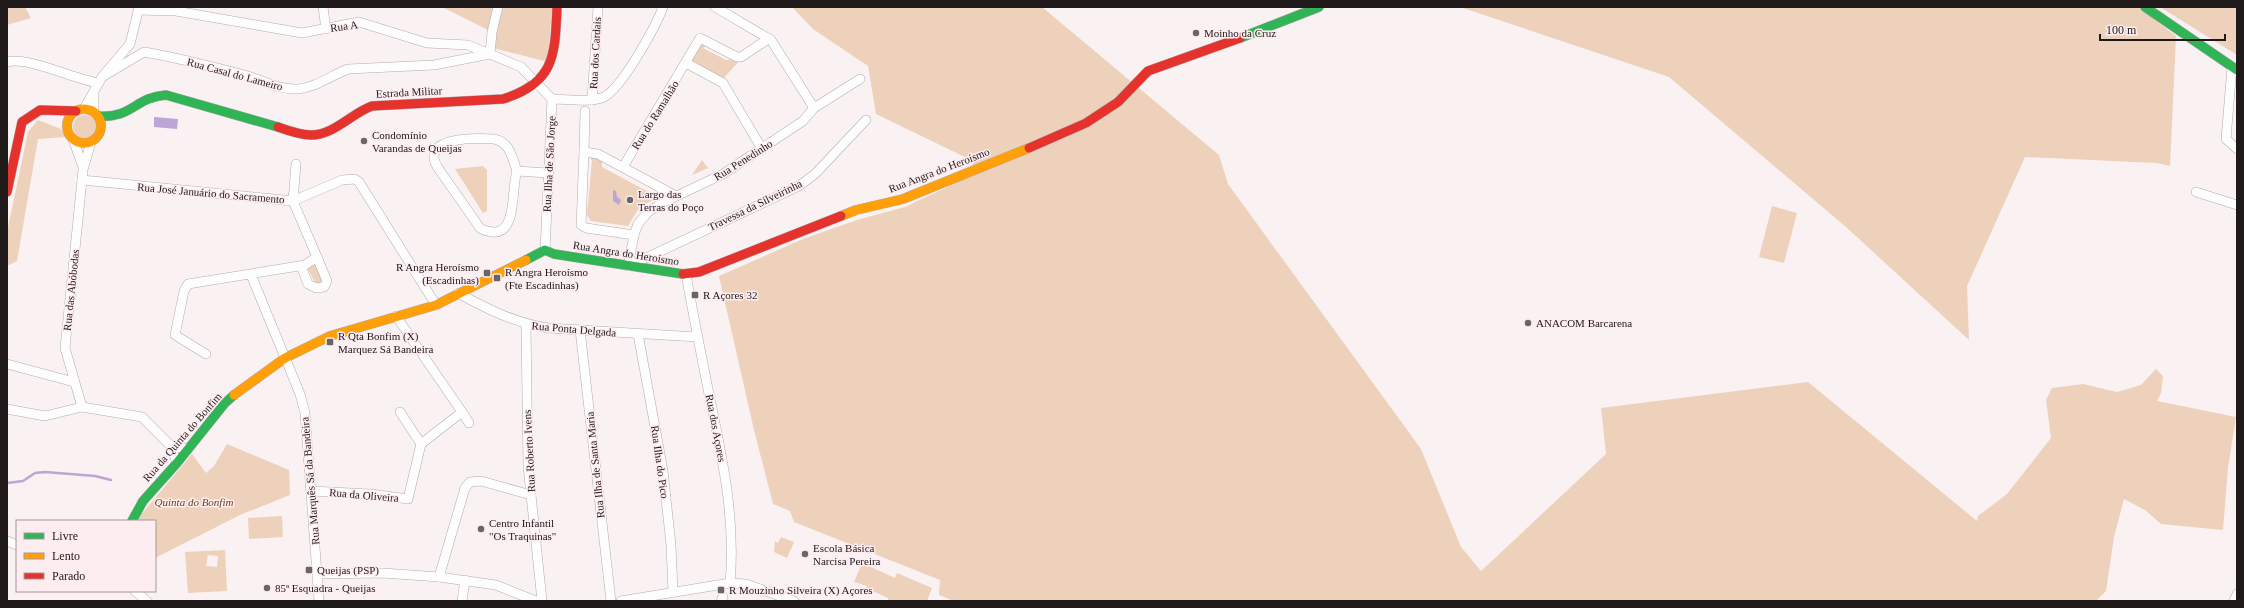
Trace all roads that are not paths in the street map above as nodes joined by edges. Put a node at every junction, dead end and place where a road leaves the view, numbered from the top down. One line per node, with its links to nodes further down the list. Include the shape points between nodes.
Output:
1 (323, 7): 10 (street)
2 (498, 7): 12 (street)
3 (557, 7): 18 (street, Estrada Militar, via 554,54 549,68)
4 (598, 7): 20 (street, Rua dos Cardais)
5 (663, 7): 20 (street, via 626,74 614,89)
6 (715, 7): 11 (street)
7 (1319, 7): 51 (street, Rua Angra do Heroísmo, via 1148,71 1118,102 1066,133 903,199 856,210 712,268)
8 (2145, 7): 15 (street)
9 (139, 9): 10 (street, Rua A, via 176,11 302,33); 17 (street, via 130,44)
10 (326, 28): 12 (street, Rua A, via 359,22 427,43 468,45)
11 (768, 38): 14 (street, Rua do Ramalhão, via 741,57 700,38); 21 (street)
12 (490, 54): 17 (street, Rua Casal do Lameiro, via 434,65 348,69 317,85 296,89 277,87 249,77 144,52); 18 (street, Rua A, via 521,67)
13 (7, 62): 17 (street, via 12,60 30,63 81,80)
14 (686, 63): 32 (street, via 723,83); 36 (street, Rua do Ramalhão)
15 (2234, 69): 33 (street, via 2226,139)
16 (860, 79): 21 (street, Rua Penedinho)
17 (98, 82): 22 (street); 25 (street)
18 (536, 84): 19 (street); 26 (street, Estrada Militar, via 520,94 503,99 372,106 354,112 326,134 314,136 166,95 151,96)
19 (552, 99): 20 (street); 39 (street, Rua Ilha de São Jorge)
20 (592, 100)
21 (814, 108): 32 (street, Rua Penedinho, via 803,121)
22 (80, 110): 24 (street, via 40,110); 25 (street); 28 (street, via 68,120)
23 (585, 111): 34 (street)
24 (32, 113): 28 (street, via 48,116); 41 (street, via 20,127)
25 (96, 113): 26 (street); 29 (street, via 101,122)
26 (120, 117): 29 (street, Estrada Militar)
27 (866, 120): 50 (street, Travessa da Silveirinha, via 815,174 799,186)
28 (68, 126): 30 (street)
29 (99, 135): 31 (street)
30 (73, 139): 31 (street, via 84,143); 37 (street, Rua das Abóbodas)
31 (91, 142): 37 (street, Rua das Abóbodas)
32 (762, 149): 43 (street, Rua Penedinho, via 723,174)
33 (2237, 149)
34 (584, 152): 36 (street, via 598,154); 46 (street, via 581,225 586,228)
35 (296, 164): 44 (street)
36 (623, 167): 43 (street)
37 (83, 170): 40 (street, Rua das Abóbodas)
38 (517, 171): 38 (street, via 508,147 503,141 494,139 446,142 436,151 434,158 438,168 480,228 494,232 503,228 511,216); 39 (street)
39 (548, 173): 47 (street, Rua Ilha de São Jorge)
40 (82, 180): 44 (street, Rua José Januário do Sacramento); 63 (street, Rua das Abóbodas, via 65,348)
41 (7, 192)
42 (2196, 192): 45 (street)
43 (676, 196): 46 (street, Rua Penedinho, via 648,212 638,224)
44 (294, 201): 48 (street); 54 (street, Rua José Januário do Sacramento, via 342,180 355,179)
45 (2237, 204)
46 (634, 235): 50 (street, Rua Penedinho)
47 (545, 250): 50 (street, Rua Angra do Heroísmo, via 554,254); 53 (street)
48 (317, 257): 49 (street); 49 (street, via 327,281 324,286 316,288 308,284)
49 (301, 266): 52 (street)
50 (628, 266): 51 (street, Rua Angra do Heroísmo)
51 (686, 274): 59 (street, Rua dos Açores)
52 (251, 275): 60 (street, via 192,282 185,287 175,335); 61 (street, Rua Marquês Sá da Bandeira)
53 (458, 293): 54 (street); 56 (street, Rua Ponta Delgada, via 483,308)
54 (436, 304): 55 (street, Rua da Quinta do Bonfim)
55 (396, 316): 61 (street, Rua da Quinta do Bonfim, via 324,338); 67 (street)
56 (526, 325): 57 (street, Rua Ponta Delgada); 74 (street, Rua Roberto Ivens, via 526,400 529,417 528,466)
57 (580, 330): 58 (street, Rua Ponta Delgada); 88 (street, Rua Ilha de Santa Maria)
58 (638, 334): 59 (street, Rua Ponta Delgada); 81 (street, Rua Ilha do Pico, via 662,471)
59 (697, 337): 79 (street, Rua dos Açores, via 729,498)
60 (206, 354)
61 (285, 358): 71 (street, Rua da Quinta do Bonfim, via 225,403); 73 (street, Rua Marquês Sá da Bandeira, via 305,413)
62 (7, 364): 63 (street)
63 (74, 382): 64 (street, Rua das Abóbodas)
64 (82, 407): 65 (street, via 45,416); 70 (street, via 142,417)
65 (7, 409)
66 (400, 412): 69 (street)
67 (462, 412): 68 (street); 69 (street)
68 (469, 423)
69 (421, 444): 73 (street, Rua da Oliveira, via 408,499)
70 (171, 446): 71 (street); 72 (street)
71 (188, 449): 72 (street, Rua da Quinta do Bonfim)
72 (177, 463): 75 (street, Rua da Quinta do Bonfim, via 142,501)
73 (311, 491): 76 (street, Rua Marquês Sá da Bandeira)
74 (531, 495): 77 (street, via 481,480 470,482 465,488); 87 (street, Rua Roberto Ivens)
75 (132, 520)
76 (318, 574): 77 (street, via 383,573); 84 (street, Rua Marquês Sá da Bandeira)
77 (439, 577): 78 (street)
78 (465, 580): 85 (street); 86 (street, via 502,586)
79 (730, 583): 81 (street); 90 (street, via 746,584)
80 (136, 592): 83 (street)
81 (673, 592): 89 (street)
82 (2237, 594): 91 (street)
83 (146, 601)
84 (319, 601)
85 (462, 601)
86 (536, 601)
87 (542, 601)
88 (611, 601)
89 (621, 601)
90 (794, 601)
91 (2234, 601)

